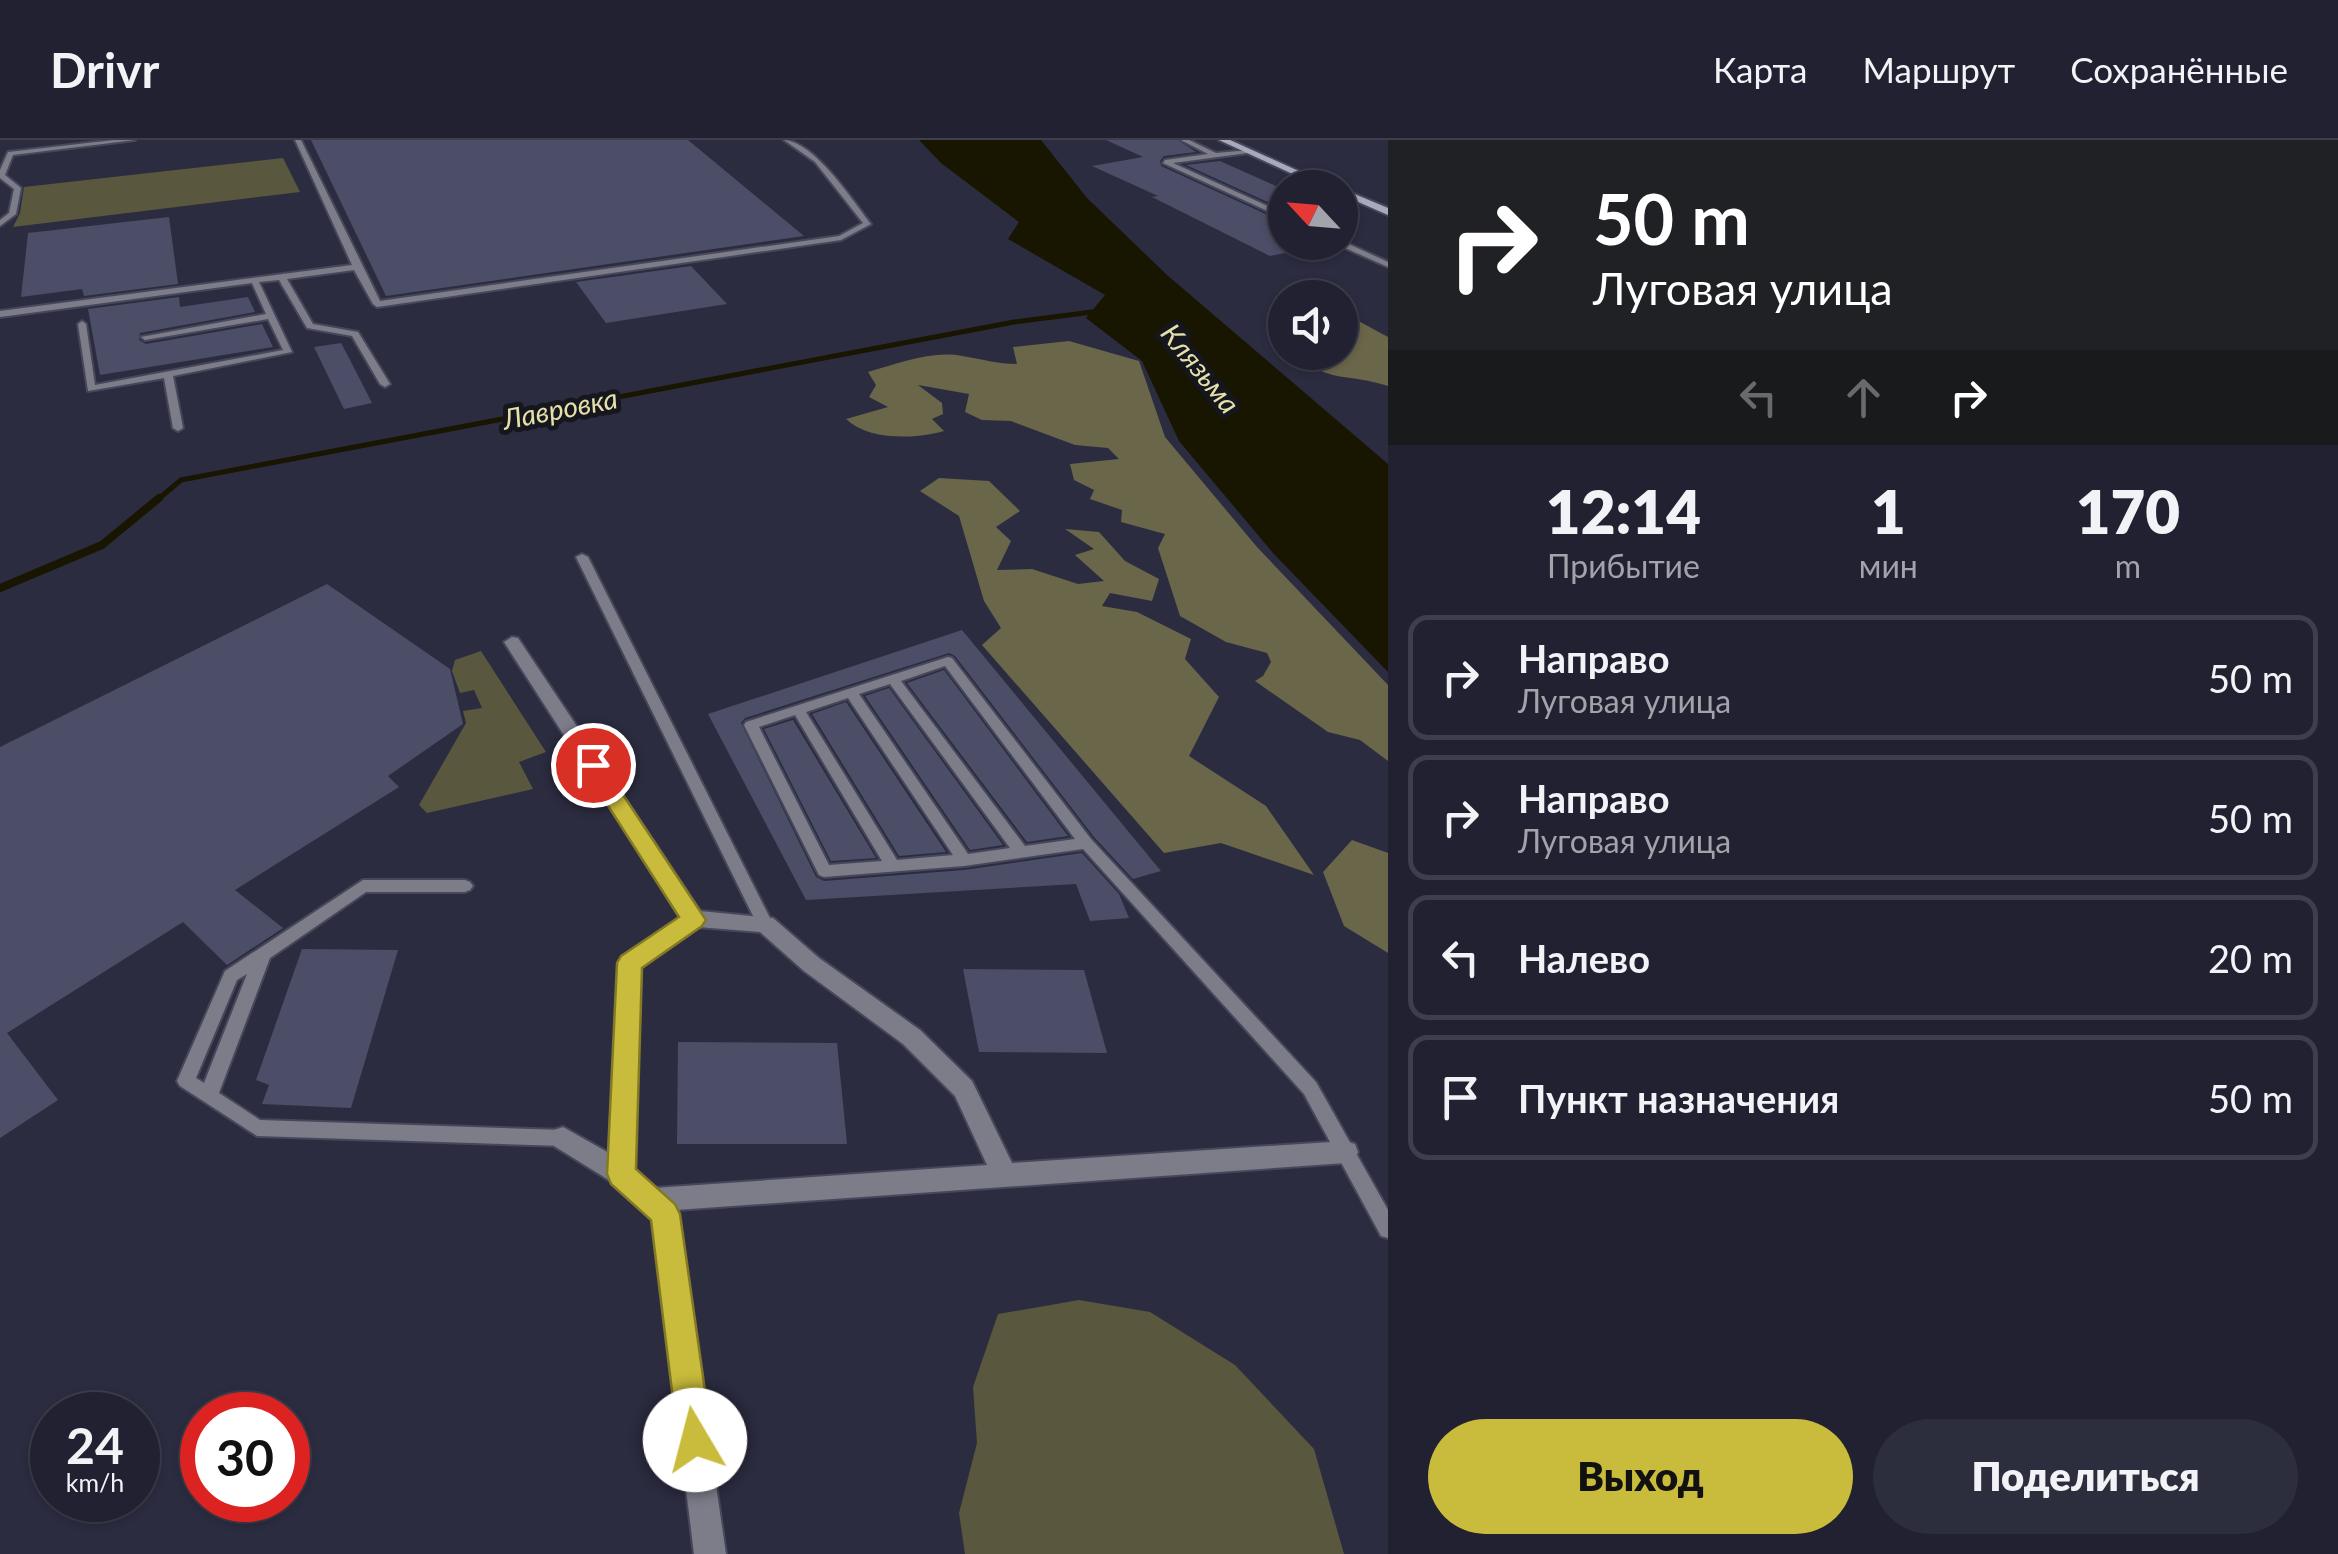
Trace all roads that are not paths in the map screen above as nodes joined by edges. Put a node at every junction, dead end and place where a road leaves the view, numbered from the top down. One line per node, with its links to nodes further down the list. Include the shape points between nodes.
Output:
1 (132, 140): 12 (lane, via 10,153 1,176 18,188 12,214)
2 (298, 140): 15 (lane)
3 (787, 140): 15 (lane, via 817,161 867,224 842,238 376,304)
4 (1184, 140): 7 (lane)
5 (1222, 140): 6 (main road)
6 (1248, 151): 7 (lane); 8 (main road)
7 (1215, 156): 10 (lane, via 1165,162)
8 (1291, 170)
9 (1358, 199): 11 (main road)
10 (1268, 210)
11 (1388, 212)
12 (0, 224)
13 (1358, 251): 14 (lane)
14 (1388, 265)
15 (357, 267): 16 (lane)
16 (282, 277): 17 (lane); 23 (lane, via 310,326 355,334)
17 (254, 280): 18 (lane); 19 (lane)
18 (0, 314)
19 (271, 316): 21 (lane); 22 (lane, via 288,352)
20 (82, 324): 22 (lane, via 91,389)
21 (146, 337)
22 (168, 374): 24 (lane)
23 (385, 384)
24 (178, 428)
25 (582, 556): 36 (lane)
26 (512, 642): 35 (street)
27 (893, 679): 28 (lane); 30 (lane, via 948,661); 31 (lane)
28 (851, 692): 29 (lane); 32 (lane)
29 (798, 711): 33 (lane); 33 (lane, via 751,726 824,871)
30 (1086, 843): 31 (lane); 40 (lane, via 1310,1088)
31 (1021, 852): 32 (lane)
32 (964, 860): 33 (lane)
33 (894, 866)
34 (466, 886): 37 (lane, via 363,886)
35 (694, 920): 36 (street); 41 (street, via 630,963)
36 (765, 924): 42 (street, via 795,956 917,1040 959,1082)
37 (263, 954): 38 (lane); 38 (lane, via 231,976 186,1081)
38 (208, 1098): 39 (lane, via 257,1128)
39 (563, 1138): 41 (street)
40 (1346, 1152): 42 (street); 44 (lane)
41 (621, 1174): 43 (street)
42 (1004, 1176): 43 (street)
43 (650, 1200): 45 (street, via 665,1214)
44 (1388, 1229)
45 (710, 1554)

